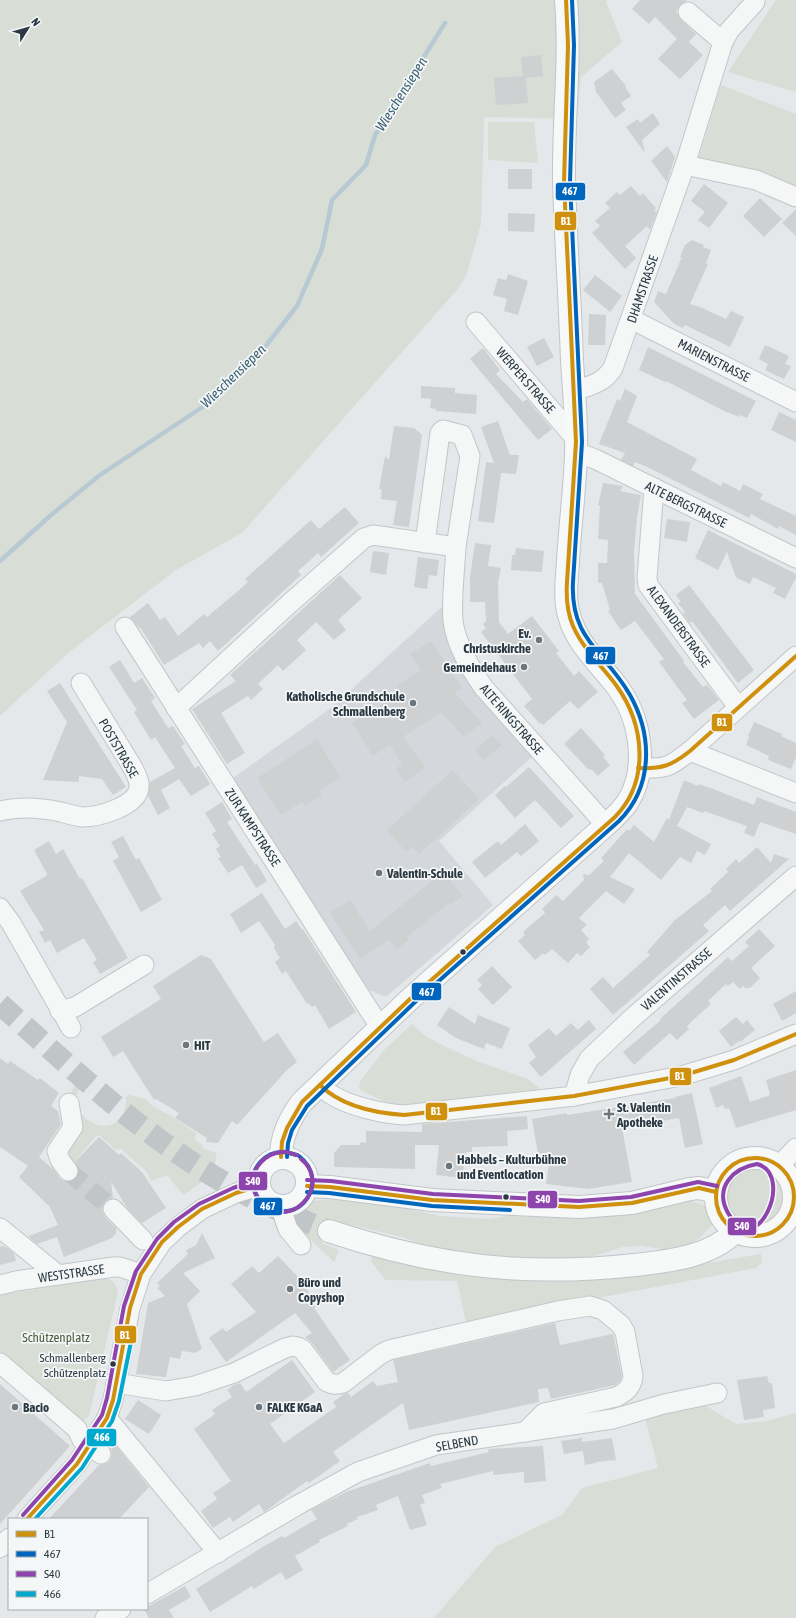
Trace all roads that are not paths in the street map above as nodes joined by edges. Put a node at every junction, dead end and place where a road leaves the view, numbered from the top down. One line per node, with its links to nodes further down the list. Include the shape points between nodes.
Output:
1 (566, 0): 9 (main road, WERPER STRASSE, via 563,147)
2 (755, 2): 4 (street, DHAMSTRASSE, via 729,31)
3 (688, 12): 4 (street)
4 (723, 42): 5 (street, DHAMSTRASSE)
5 (685, 165): 6 (street, via 756,180); 7 (street, DHAMSTRASSE)
6 (796, 197)
7 (631, 319): 9 (street, DHAMSTRASSE, via 609,375 601,381); 10 (street, MARIENSTRASSE)
8 (476, 322): 11 (street, WERPER STRASSE)
9 (574, 391): 11 (main road, WERPER STRASSE)
10 (796, 402)
11 (576, 445): 12 (street, ALTE BERGSTRASSE, via 595,459); 22 (main road, WERPER STRASSE, via 566,602 569,615 584,646 627,701 638,734)
12 (654, 488): 15 (street, ALTE BERGSTRASSE); 19 (street, ALEXANDERSTRASSE, via 648,585)
13 (425, 543): 14 (street); 14 (street, ALTE RINGSTRASSE, via 440,433 443,430 462,434 470,453); 20 (street, via 373,535 364,538)
14 (456, 547): 25 (street, ALTE RINGSTRASSE, via 453,621 470,666 484,688)
15 (796, 558)
16 (124, 627): 20 (street, ZUR KAMPSTRASSE)
17 (796, 656): 19 (street)
18 (81, 683): 24 (street, POSTSTRASSE, via 133,768 138,781 137,795 131,802 116,810 82,817 26,808)
19 (738, 707): 21 (street)
20 (176, 708): 30 (street, ZUR KAMPSTRASSE)
21 (690, 751): 22 (street, via 667,767); 23 (street)
22 (638, 768): 25 (main road, WERPER STRASSE, via 627,802)
23 (796, 793)
24 (0, 810)
25 (606, 825): 30 (main road, WERPER STRASSE)
26 (796, 876): 34 (street, VALENTINSTRASSE, via 630,1020 589,1059 580,1075)
27 (0, 908): 29 (street)
28 (144, 965): 29 (street, via 75,1007)
29 (56, 1004): 31 (street)
30 (380, 1027): 33 (main road, WERPER STRASSE)
31 (71, 1028)
32 (796, 1034): 34 (street, via 734,1060 681,1076)
33 (320, 1085): 34 (street, via 332,1096 358,1106 383,1113 404,1115); 37 (main road, WERPER STRASSE, via 294,1113 284,1135)
34 (574, 1096)
35 (69, 1103): 39 (street, via 73,1127 57,1151)
36 (796, 1148): 38 (street)
37 (281, 1157): 40 (main road, via 267,1163 259,1178); 41 (main road, via 296,1161 302,1166)
38 (779, 1166): 42 (main road, via 765,1158 744,1159 726,1171); 45 (main road, via 788,1175 792,1186)
39 (68, 1171)
40 (259, 1186): 43 (main road, via 267,1199); 51 (street, via 217,1201 182,1224 162,1242)
41 (307, 1186): 42 (main road, via 432,1200 579,1207 632,1203 699,1188); 43 (main road, via 295,1203)
42 (716, 1192): 47 (main road, via 720,1213)
43 (280, 1206): 50 (street, via 288,1229)
44 (113, 1209): 49 (street)
45 (794, 1210): 47 (main road, via 783,1224 770,1233 758,1236)
46 (0, 1228): 52 (street)
47 (736, 1230): 48 (main road, via 728,1239 688,1257 596,1269 550,1270 508,1269 444,1262 387,1249)
48 (328, 1231)
49 (143, 1240)
50 (301, 1245)
51 (141, 1274): 52 (street, WESTSTRASSE, via 114,1267); 55 (street, via 130,1308)
52 (58, 1275): 53 (street, WESTSTRASSE)
53 (0, 1286)
54 (0, 1363): 59 (street, via 77,1430 82,1440)
55 (116, 1384): 57 (street); 58 (street, via 166,1391 194,1386 234,1373 279,1350 293,1346 303,1350 326,1381 338,1385 390,1350 558,1312 590,1306 603,1310 618,1321 625,1332 633,1376 628,1389 616,1397 544,1413)
56 (717, 1392): 58 (street, SELBEND, via 613,1419)
57 (107, 1418): 59 (street); 63 (street)
58 (526, 1432): 63 (street, SELBEND, via 436,1445 358,1472)
59 (96, 1450): 60 (street, via 77,1464)
60 (27, 1518)
61 (8, 1539): 62 (street)
62 (0, 1548)
63 (218, 1553): 64 (street, SELBEND)
64 (148, 1593)
65 (119, 1610): 66 (street)
66 (105, 1618)

